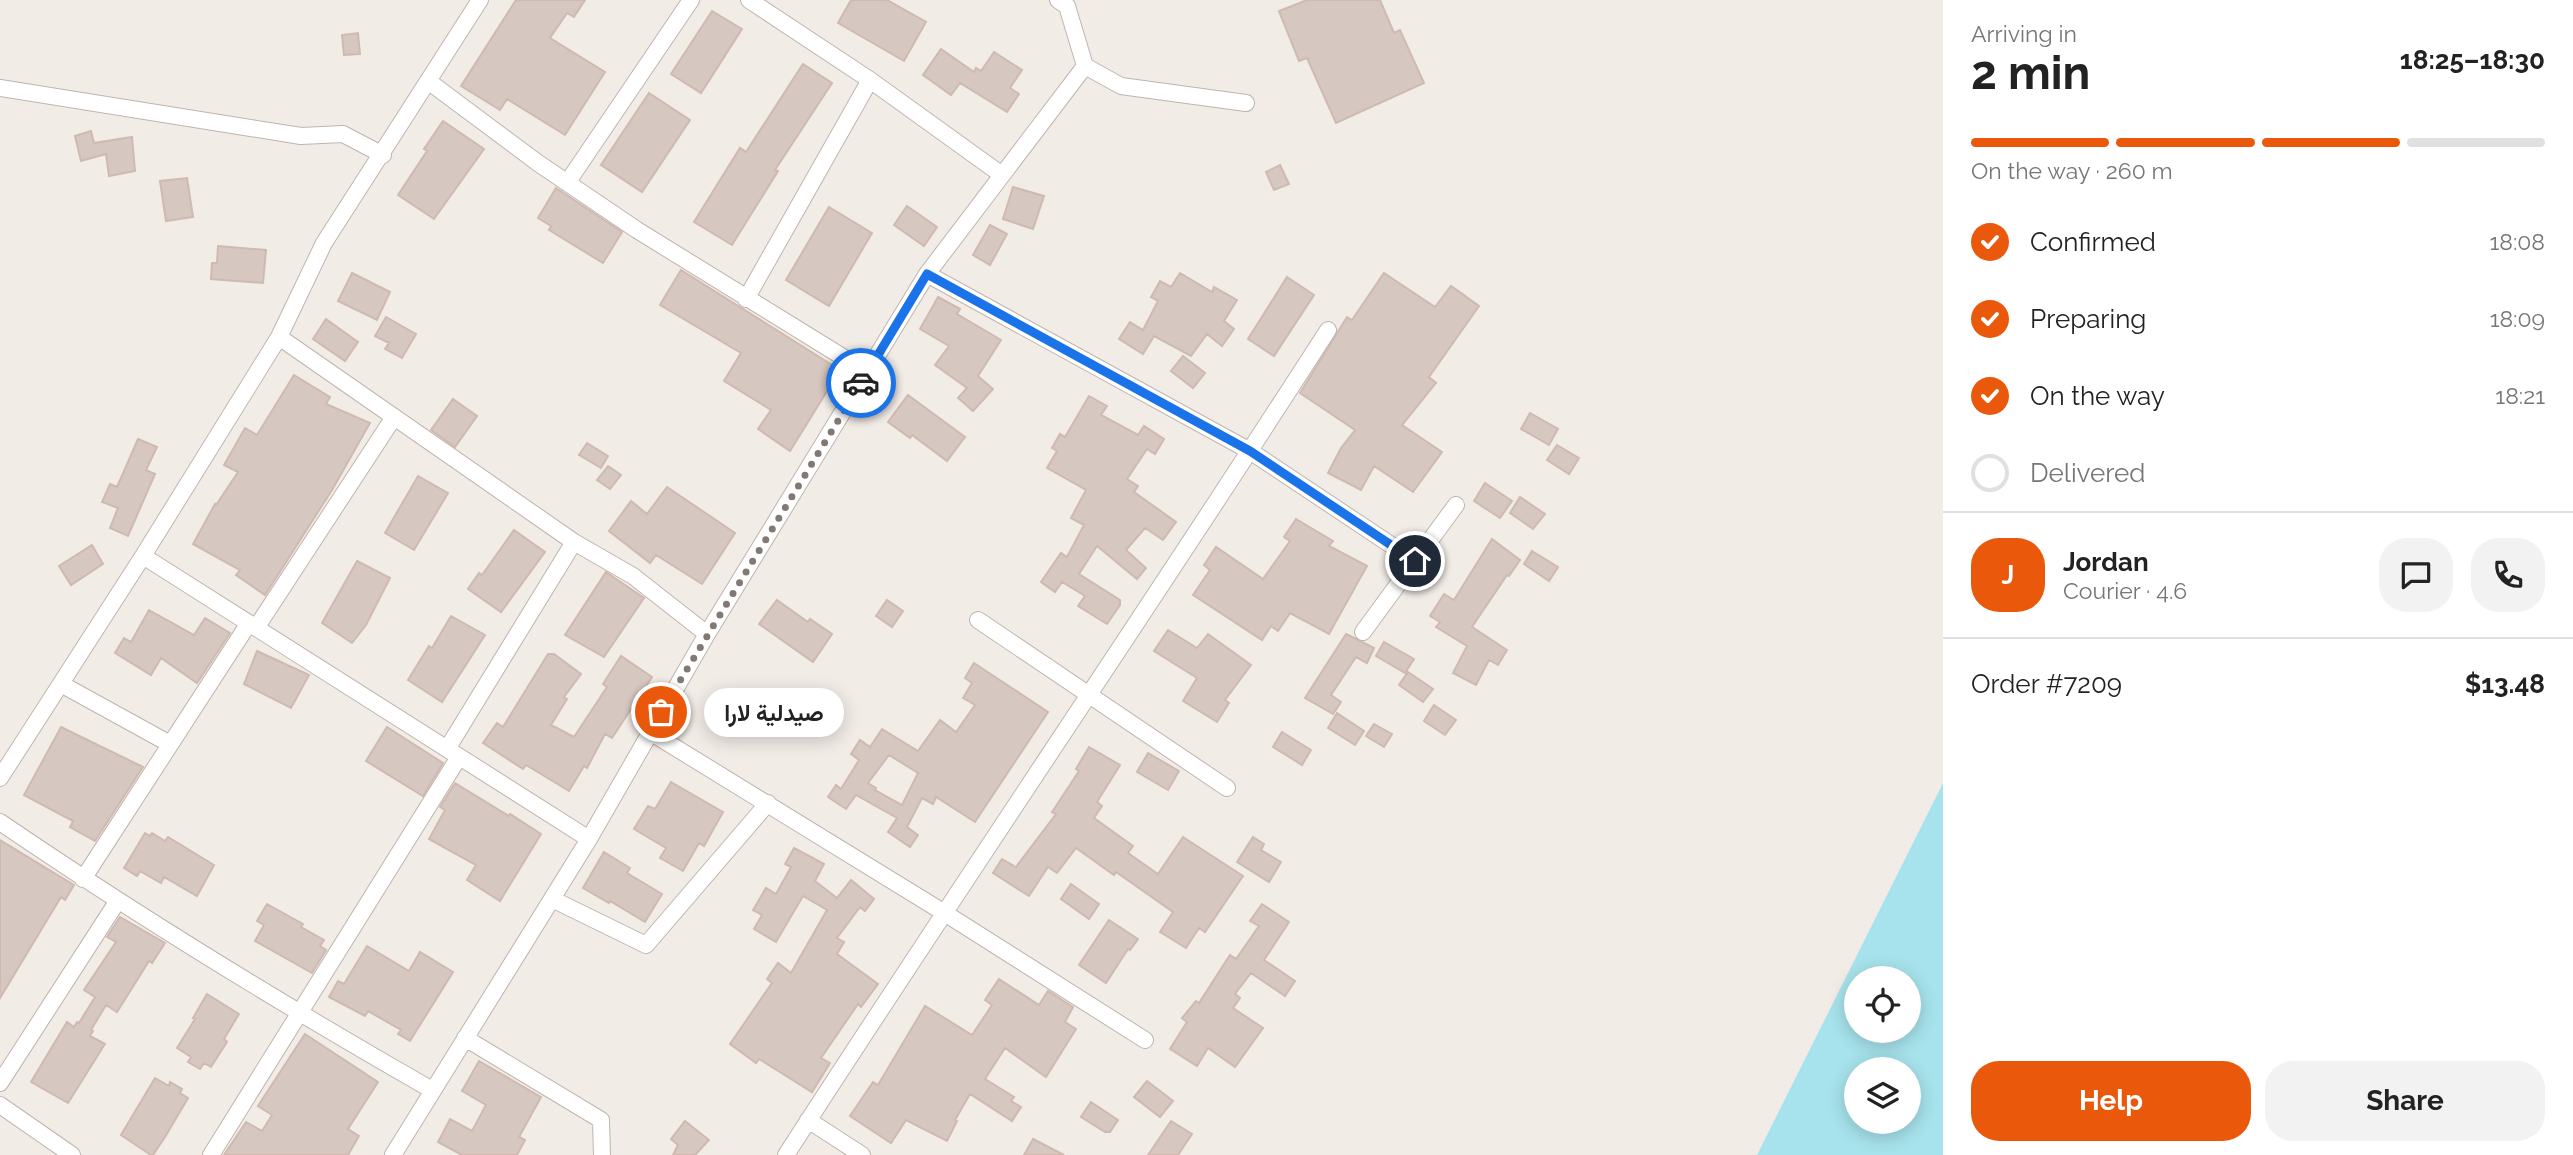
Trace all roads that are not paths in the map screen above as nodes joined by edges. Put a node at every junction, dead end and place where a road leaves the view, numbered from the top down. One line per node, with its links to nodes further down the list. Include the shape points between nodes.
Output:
1 (481, 0): 7 (street)
2 (691, 0): 12 (street)
3 (749, 0): 6 (street)
4 (1058, 0): 5 (street, via 1066,6)
5 (1085, 66): 9 (street, via 1121,86); 11 (street)
6 (870, 80): 11 (street); 14 (street)
7 (428, 81): 10 (street); 12 (street)
8 (0, 88): 10 (street, via 301,136 343,134)
9 (1246, 103)
10 (383, 155): 16 (street, via 324,243)
11 (1002, 175): 13 (street)
12 (567, 183): 14 (street)
13 (927, 274): 17 (street); 19 (street)
14 (746, 299): 17 (street)
15 (1328, 330): 19 (street)
16 (279, 337): 18 (street); 22 (street)
17 (867, 372): 27 (street)
18 (394, 417): 21 (street); 25 (street)
19 (1250, 451): 23 (street); 29 (street)
20 (1456, 505): 23 (street)
21 (574, 542): 27 (street, via 633,576); 32 (street)
22 (143, 556): 25 (street); 28 (street)
23 (1415, 561): 26 (street)
24 (978, 620): 29 (street)
25 (252, 625): 31 (street); 32 (street)
26 (1363, 632)
27 (707, 634): 30 (street)
28 (61, 684): 31 (street); 33 (street)
29 (1088, 694): 34 (street); 41 (street)
30 (650, 732): 35 (street); 37 (street)
31 (170, 744): 38 (street)
32 (453, 753): 37 (street); 42 (street)
33 (0, 778)
34 (1227, 788)
35 (768, 803): 39 (street, via 646,945); 41 (street)
36 (0, 822): 38 (street)
37 (589, 839): 39 (street)
38 (83, 879): 40 (street)
39 (551, 899): 43 (street)
40 (117, 902): 42 (street); 45 (street)
41 (943, 912): 44 (street); 48 (street)
42 (298, 1013): 46 (street); 50 (street)
43 (465, 1038): 46 (street); 52 (street, via 601,1120)
44 (1145, 1040)
45 (0, 1083)
46 (432, 1090): 51 (street)
47 (0, 1105): 49 (street)
48 (808, 1120): 53 (street); 54 (street)
49 (72, 1155)
50 (211, 1155)
51 (393, 1155)
52 (602, 1155)
53 (786, 1155)
54 (862, 1155)

